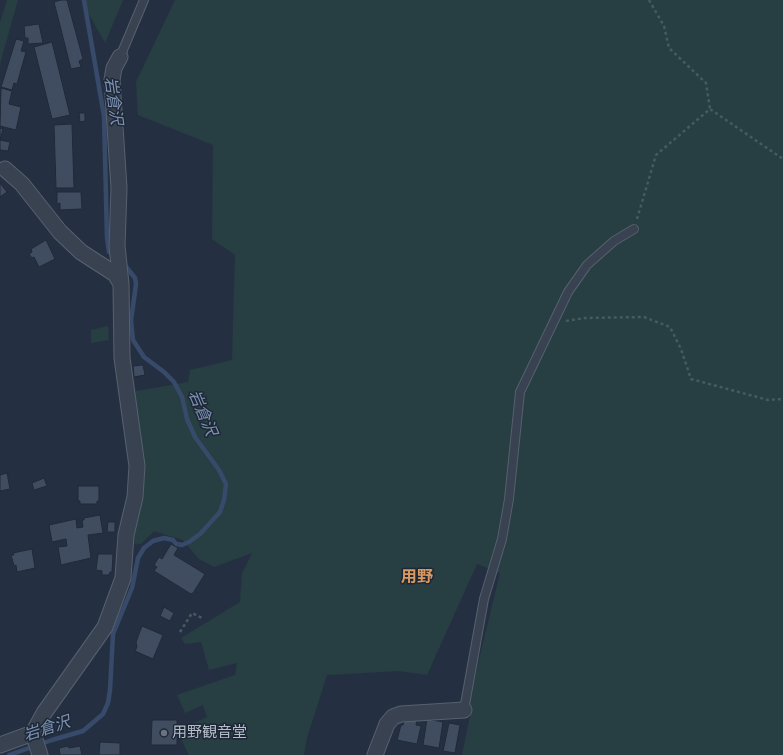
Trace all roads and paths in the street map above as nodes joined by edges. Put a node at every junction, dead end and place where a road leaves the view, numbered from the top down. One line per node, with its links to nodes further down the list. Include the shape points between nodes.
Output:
1 (144, 0): 3 (lane)
2 (649, 0): 4 (path, via 664,26 669,48 706,83)
3 (120, 57): 8 (street, via 114,68 112,80 119,188 117,246)
4 (710, 109): 5 (path); 7 (path, via 656,155)
5 (783, 159)
6 (3, 166): 8 (street, via 22,184 60,232 81,252)
7 (634, 228): 9 (lane, via 614,241 587,265 568,292)
8 (120, 277): 15 (street, via 122,358 137,466 135,497 126,535 123,578 106,627 44,713)
9 (553, 324): 10 (path, via 585,318 644,317 670,327 691,379 768,400); 13 (lane, via 520,392 509,499 502,539 484,598)
10 (783, 399)
11 (204, 619): 12 (path, via 192,613)
12 (180, 632)
13 (464, 710): 16 (street, via 401,714 393,717 387,724)
14 (0, 745): 15 (street)
15 (37, 745)
16 (375, 755)

